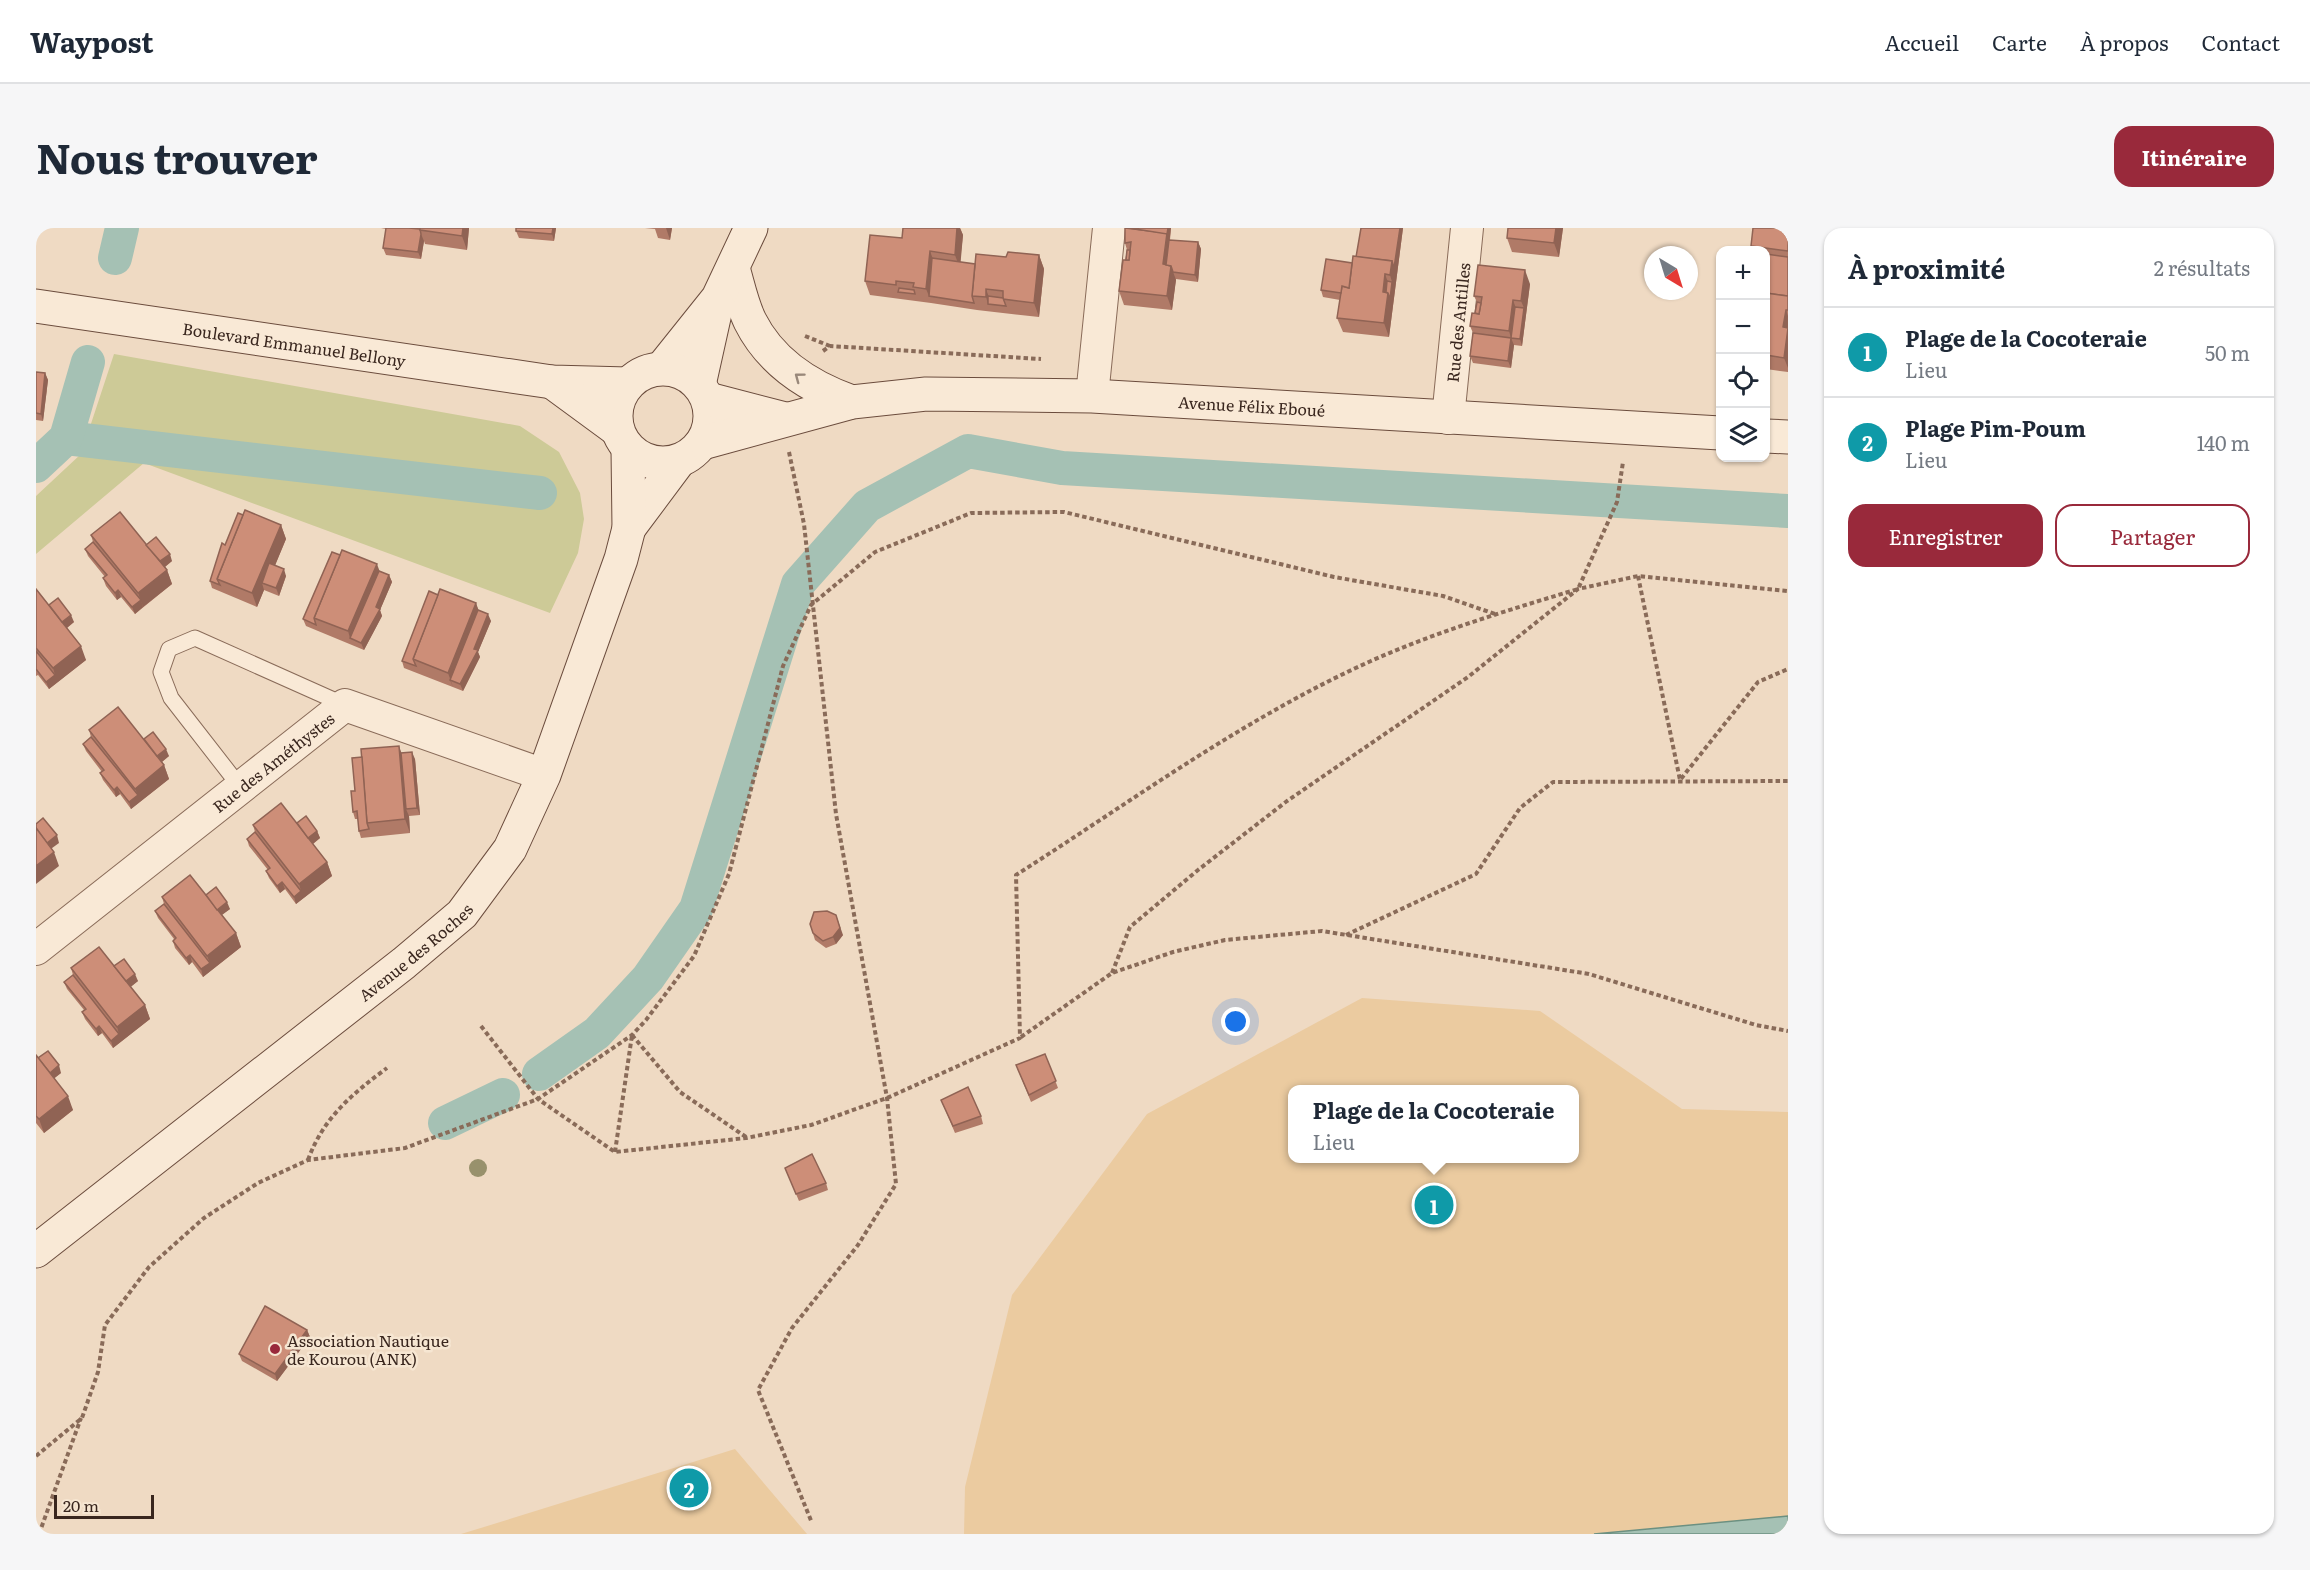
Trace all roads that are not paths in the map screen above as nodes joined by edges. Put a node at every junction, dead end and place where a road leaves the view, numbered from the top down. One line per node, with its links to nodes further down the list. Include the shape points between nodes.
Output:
1 (751, 228): 4 (street)
2 (1109, 228): 11 (street)
3 (1467, 228): 13 (street, Rue des Antilles)
4 (733, 268): 5 (street); 12 (street, one-way to 4, via 802,380 763,343 749,320)
5 (718, 298): 7 (street); 10 (street)
6 (36, 306): 8 (street, Boulevard Emmanuel Bellony)
7 (662, 368): 9 (street, via 643,373); 10 (street, via 682,372)
8 (552, 382): 9 (street, Boulevard Emmanuel Bellony); 18 (street, Boulevard Emmanuel Bellony)
9 (628, 384): 18 (street, via 616,405)
10 (703, 392): 14 (street, Avenue Félix Eboué); 19 (street, via 711,414 709,429)
11 (1092, 396): 12 (street, Avenue Félix Eboué, via 926,394); 13 (street, Avenue Félix Eboué)
12 (852, 402): 14 (street, Avenue Félix Eboué)
13 (1448, 418): 15 (street, Avenue Félix Eboué)
14 (786, 427): 19 (street, Avenue Félix Eboué)
15 (1716, 434)
16 (1770, 436): 17 (street)
17 (1788, 437)
18 (622, 439): 19 (street, via 638,458 651,463 665,464); 20 (street, Avenue des Roches)
19 (691, 452): 20 (street, Avenue des Roches)
20 (629, 528): 22 (street, Avenue des Roches, via 615,579)
21 (345, 705): 22 (street, Rue des Améthystes); 23 (street, Rue des Améthystes); 23 (lane, via 195,638 170,649 161,672 171,698)
22 (544, 776): 25 (street, Avenue des Roches, via 510,849 462,914)
23 (241, 788): 24 (street, Rue des Améthystes)
24 (36, 949)
25 (36, 1251)

